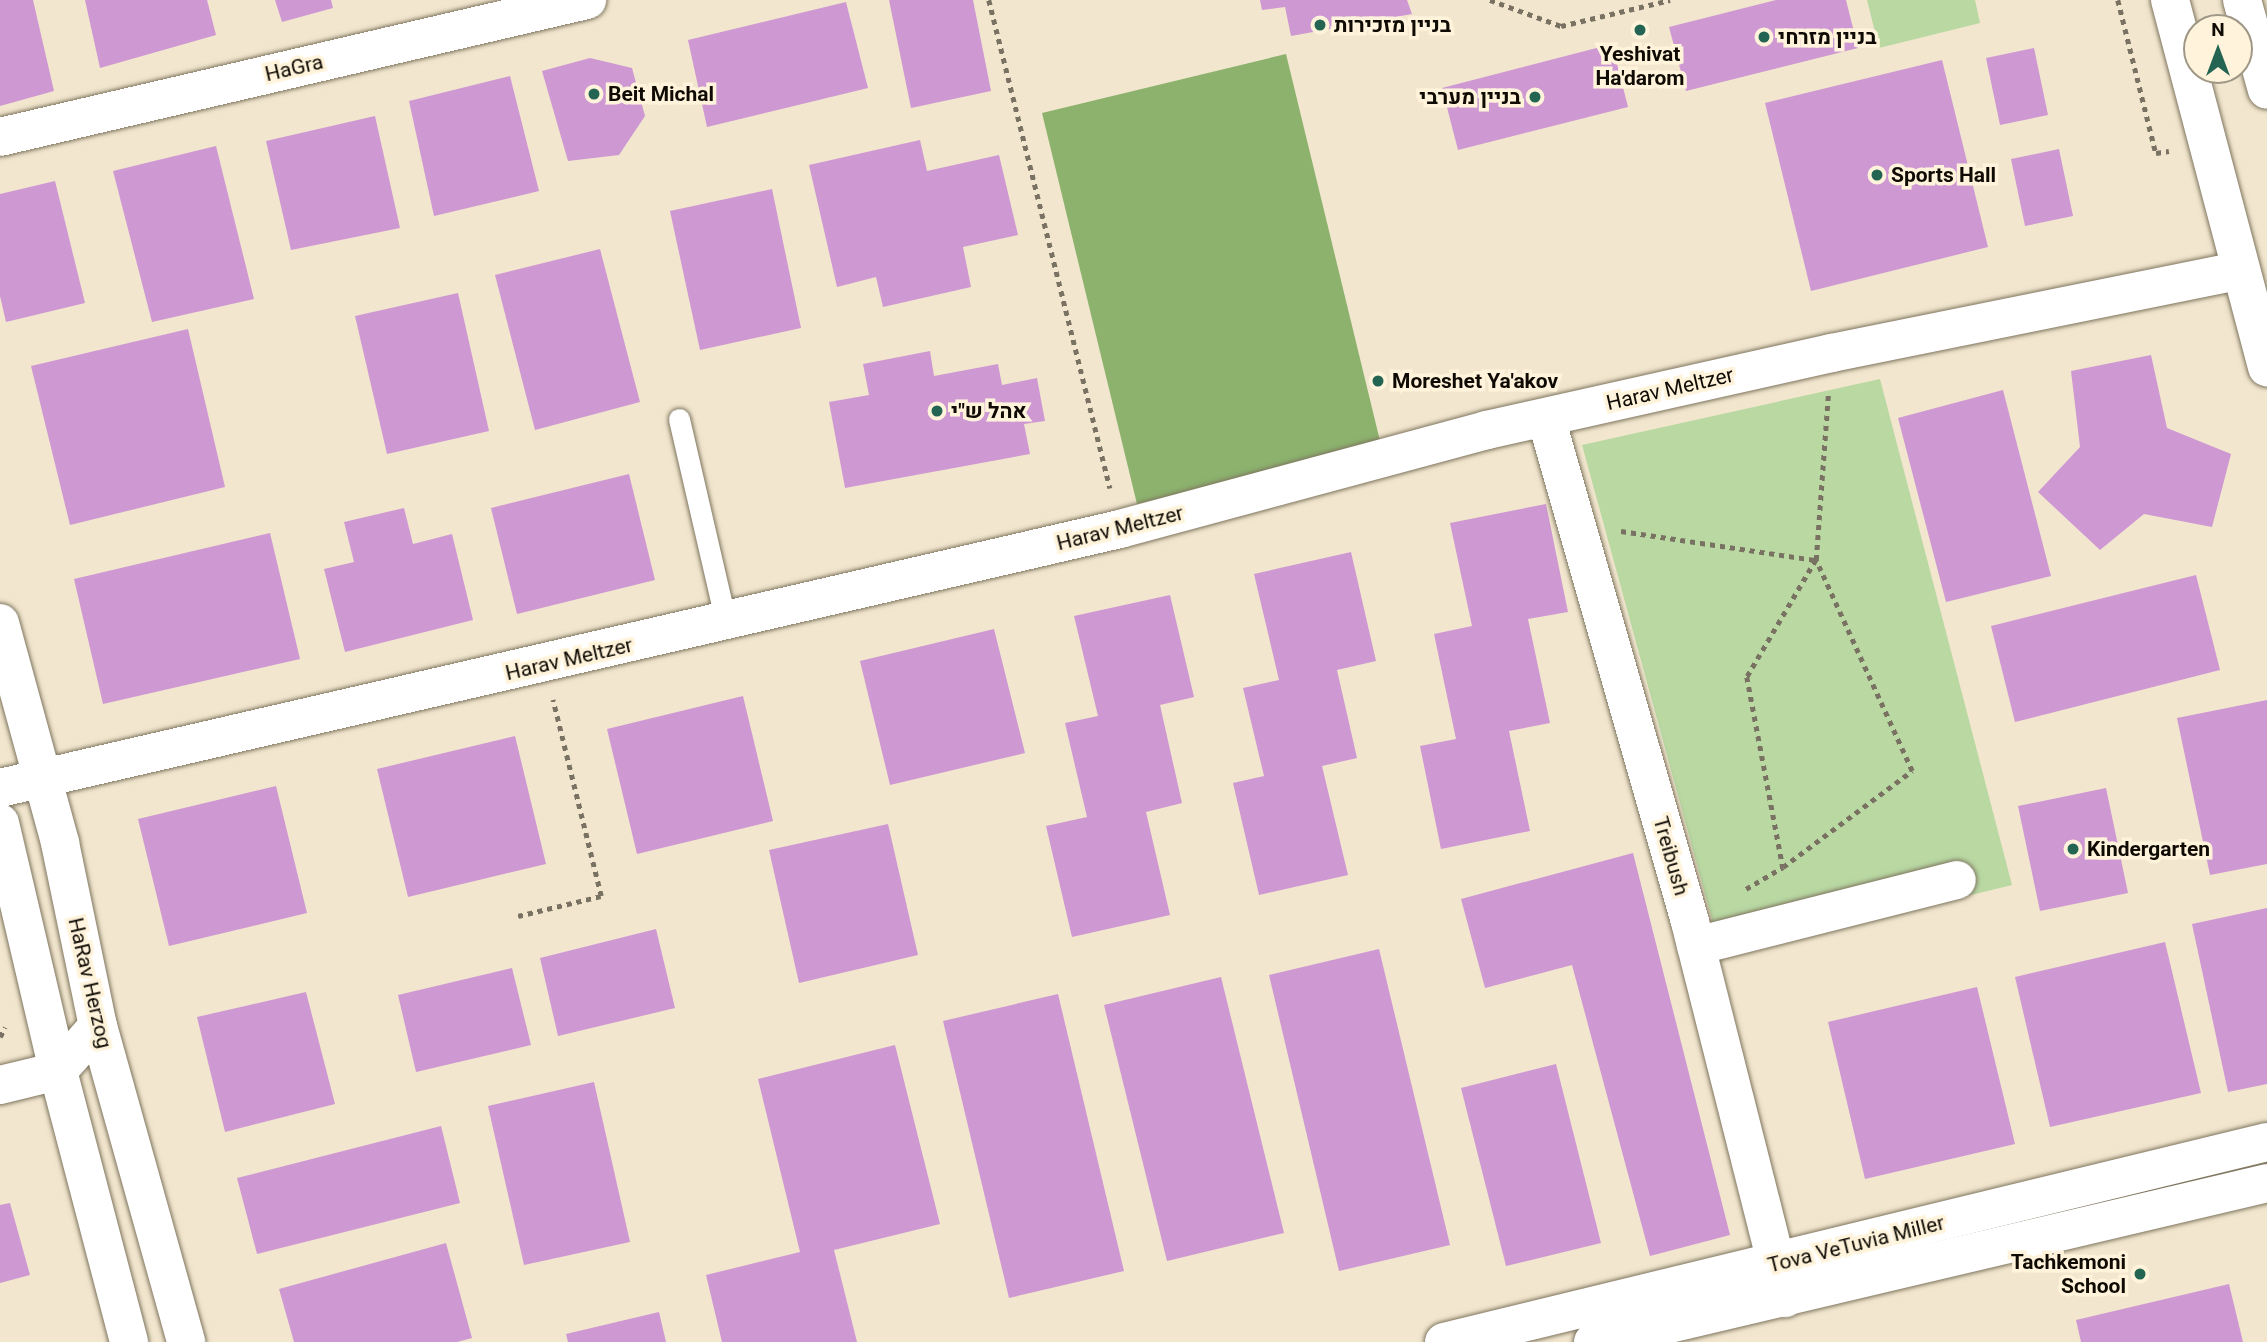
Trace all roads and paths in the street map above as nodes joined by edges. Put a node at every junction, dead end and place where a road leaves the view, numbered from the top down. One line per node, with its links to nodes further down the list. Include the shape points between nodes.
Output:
1 (587, 0): 11 (street, HaGra)
2 (989, 0): 19 (path)
3 (1490, 0): 9 (path, via 1561,26)
4 (1638, 0): 9 (path)
5 (1670, 0): 9 (path)
6 (2118, 0): 12 (path, via 2156,153)
7 (2170, 0): 12 (street)
8 (2242, 0): 10 (street)
9 (1640, 7)
10 (2267, 90)
11 (0, 137)
12 (2209, 143): 13 (street)
13 (2241, 270): 14 (street, Harav Meltzer); 15 (street)
14 (1831, 353): 16 (street, Harav Meltzer); 20 (path)
15 (2267, 367)
16 (1546, 418): 18 (street, Treibush); 19 (street, Harav Meltzer)
17 (679, 419): 21 (lane)
18 (1576, 524): 20 (path); 30 (street, Treibush)
19 (1120, 529): 21 (street, Harav Meltzer)
20 (1816, 560): 27 (path, via 1747,677); 27 (path, via 1912,771)
21 (726, 622): 23 (street, Harav Meltzer)
22 (0, 623): 24 (street, HaRav Herzog)
23 (545, 666): 24 (street, Harav Meltzer); 29 (path, via 601,896)
24 (42, 779): 25 (street, Harav Meltzer); 31 (street, HaRav Herzog)
25 (0, 788)
26 (0, 823): 32 (street)
27 (1783, 867): 30 (path)
28 (1957, 880): 30 (street)
29 (518, 916)
30 (1693, 934): 36 (street, Treibush)
31 (98, 1026): 32 (street); 38 (street, HaRav Herzog)
32 (58, 1070): 33 (street); 37 (street)
33 (0, 1085)
34 (2267, 1142): 36 (street, Tova VeTuvia Miller)
35 (2267, 1183): 36 (street, Tova VeTuvia Miller)
36 (1780, 1281): 39 (street, Tova VeTuvia Miller); 40 (street, Tova VeTuvia Miller)
37 (129, 1342)
38 (186, 1342)
39 (1444, 1342)
40 (1593, 1342)

